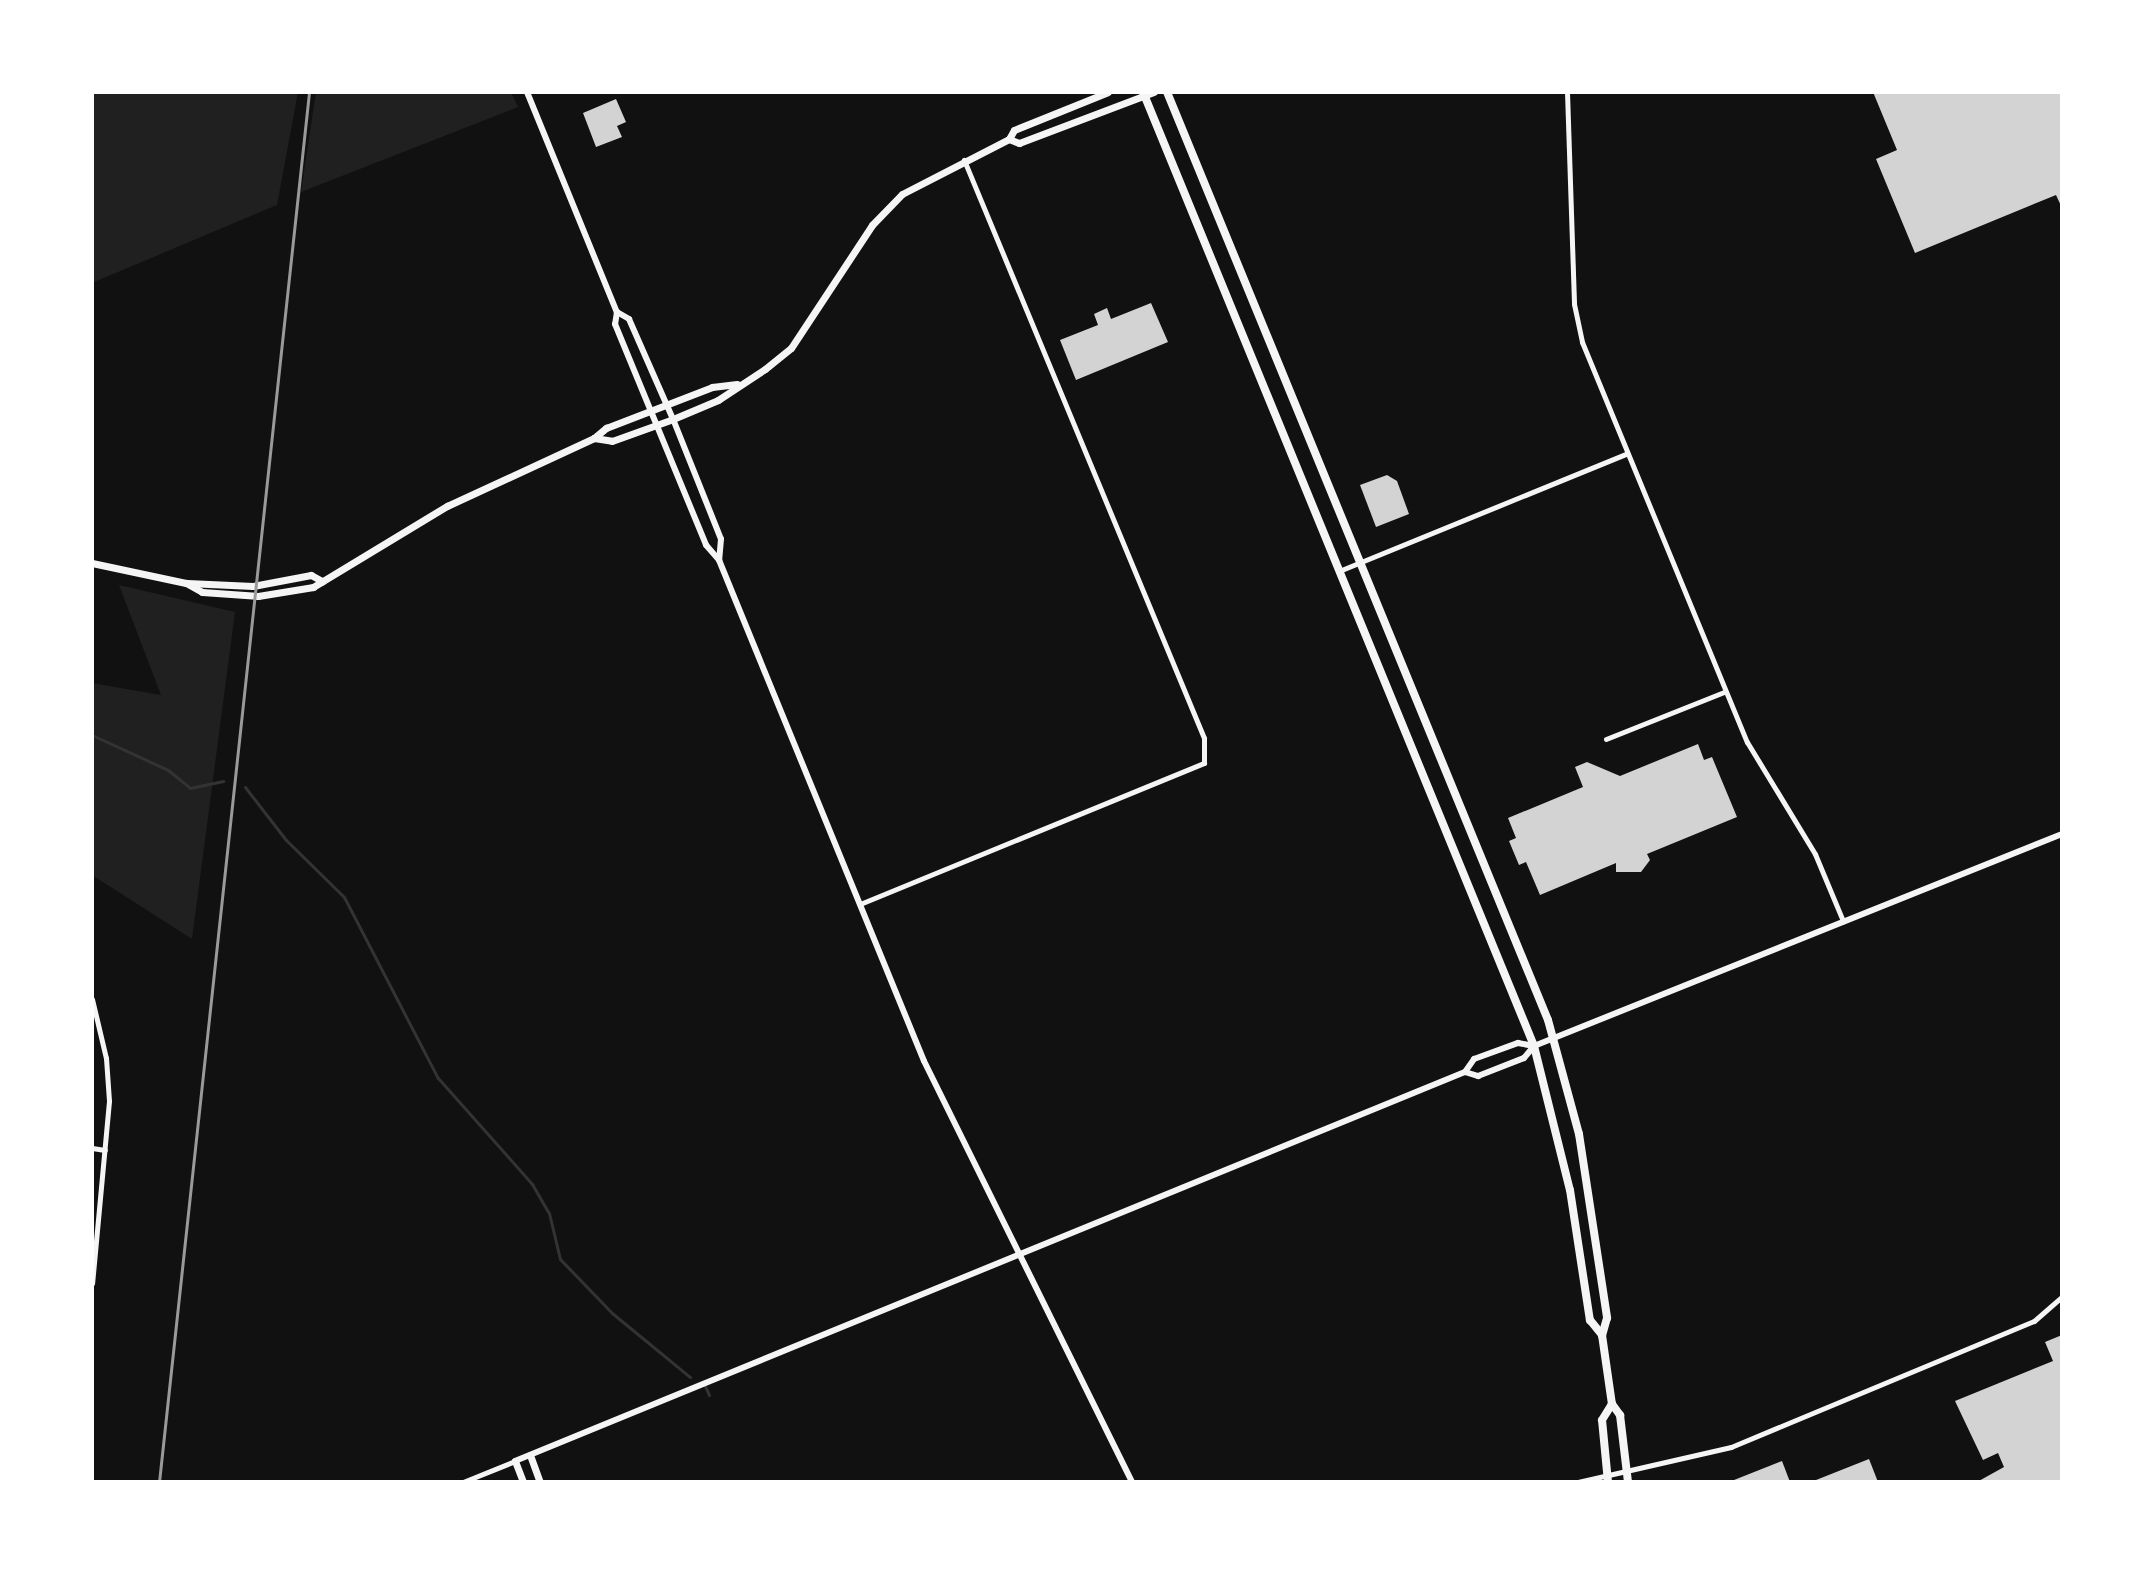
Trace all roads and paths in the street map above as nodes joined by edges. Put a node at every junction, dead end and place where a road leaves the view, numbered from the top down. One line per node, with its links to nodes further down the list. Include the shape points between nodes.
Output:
1 (527, 92): 9 (street)
2 (1108, 92): 7 (main road, via 1014,130)
3 (1154, 92): 6 (main road)
4 (1167, 92): 19 (main road)
5 (1567, 92): 16 (street, via 1574,304 1587,356)
6 (1144, 94): 7 (main road, via 1019,143); 20 (main road)
7 (1009, 139): 8 (main road)
8 (963, 160): 10 (main road, via 902,194 872,225 791,348); 24 (street, via 1204,738 1204,763)
9 (617, 312): 11 (street, via 629,319); 12 (street, via 615,324)
10 (737, 384): 11 (main road, via 712,387); 13 (main road, via 718,400)
11 (667, 405): 12 (main road); 13 (street)
12 (651, 411): 14 (street); 15 (main road)
13 (673, 419): 14 (main road); 17 (street, via 721,539)
14 (658, 425): 15 (main road, via 612,441); 17 (street, via 706,545)
15 (594, 438): 18 (main road, via 447,506 322,581 311,575 253,586 186,583)
16 (1626, 454): 19 (street); 21 (street)
17 (719, 560): 24 (street)
18 (92, 563)
19 (1360, 563): 20 (street); 27 (main road, via 1450,773)
20 (1339, 571): 28 (main road)
21 (1724, 692): 22 (street); 25 (street, via 1747,742 1815,854)
22 (1606, 739)
23 (2062, 834): 25 (street)
24 (860, 904): 33 (street, via 924,1061)
25 (1843, 921): 27 (street)
26 (92, 999): 31 (street, via 107,1069)
27 (1553, 1039): 28 (street); 36 (main road, via 1579,1134 1607,1318)
28 (1534, 1046): 29 (street, via 1524,1058 1478,1076); 29 (street, via 1518,1043 1474,1059); 36 (main road, via 1570,1190 1590,1320)
29 (1465, 1072): 33 (street)
30 (92, 1148): 31 (street)
31 (105, 1150): 32 (street)
32 (94, 1254): 34 (street)
33 (1022, 1254): 38 (street); 45 (street)
34 (92, 1283)
35 (2062, 1297): 40 (street, via 2034,1321 1731,1447)
36 (1602, 1335): 37 (main road)
37 (1612, 1404): 40 (main road, via 1620,1415); 41 (main road, via 1602,1420)
38 (530, 1455): 39 (street); 44 (main road)
39 (515, 1461): 42 (street); 43 (main road)
40 (1628, 1478): 41 (street)
41 (1608, 1479): 46 (street)
42 (463, 1482)
43 (523, 1482)
44 (540, 1482)
45 (1132, 1482)
46 (1578, 1482)

